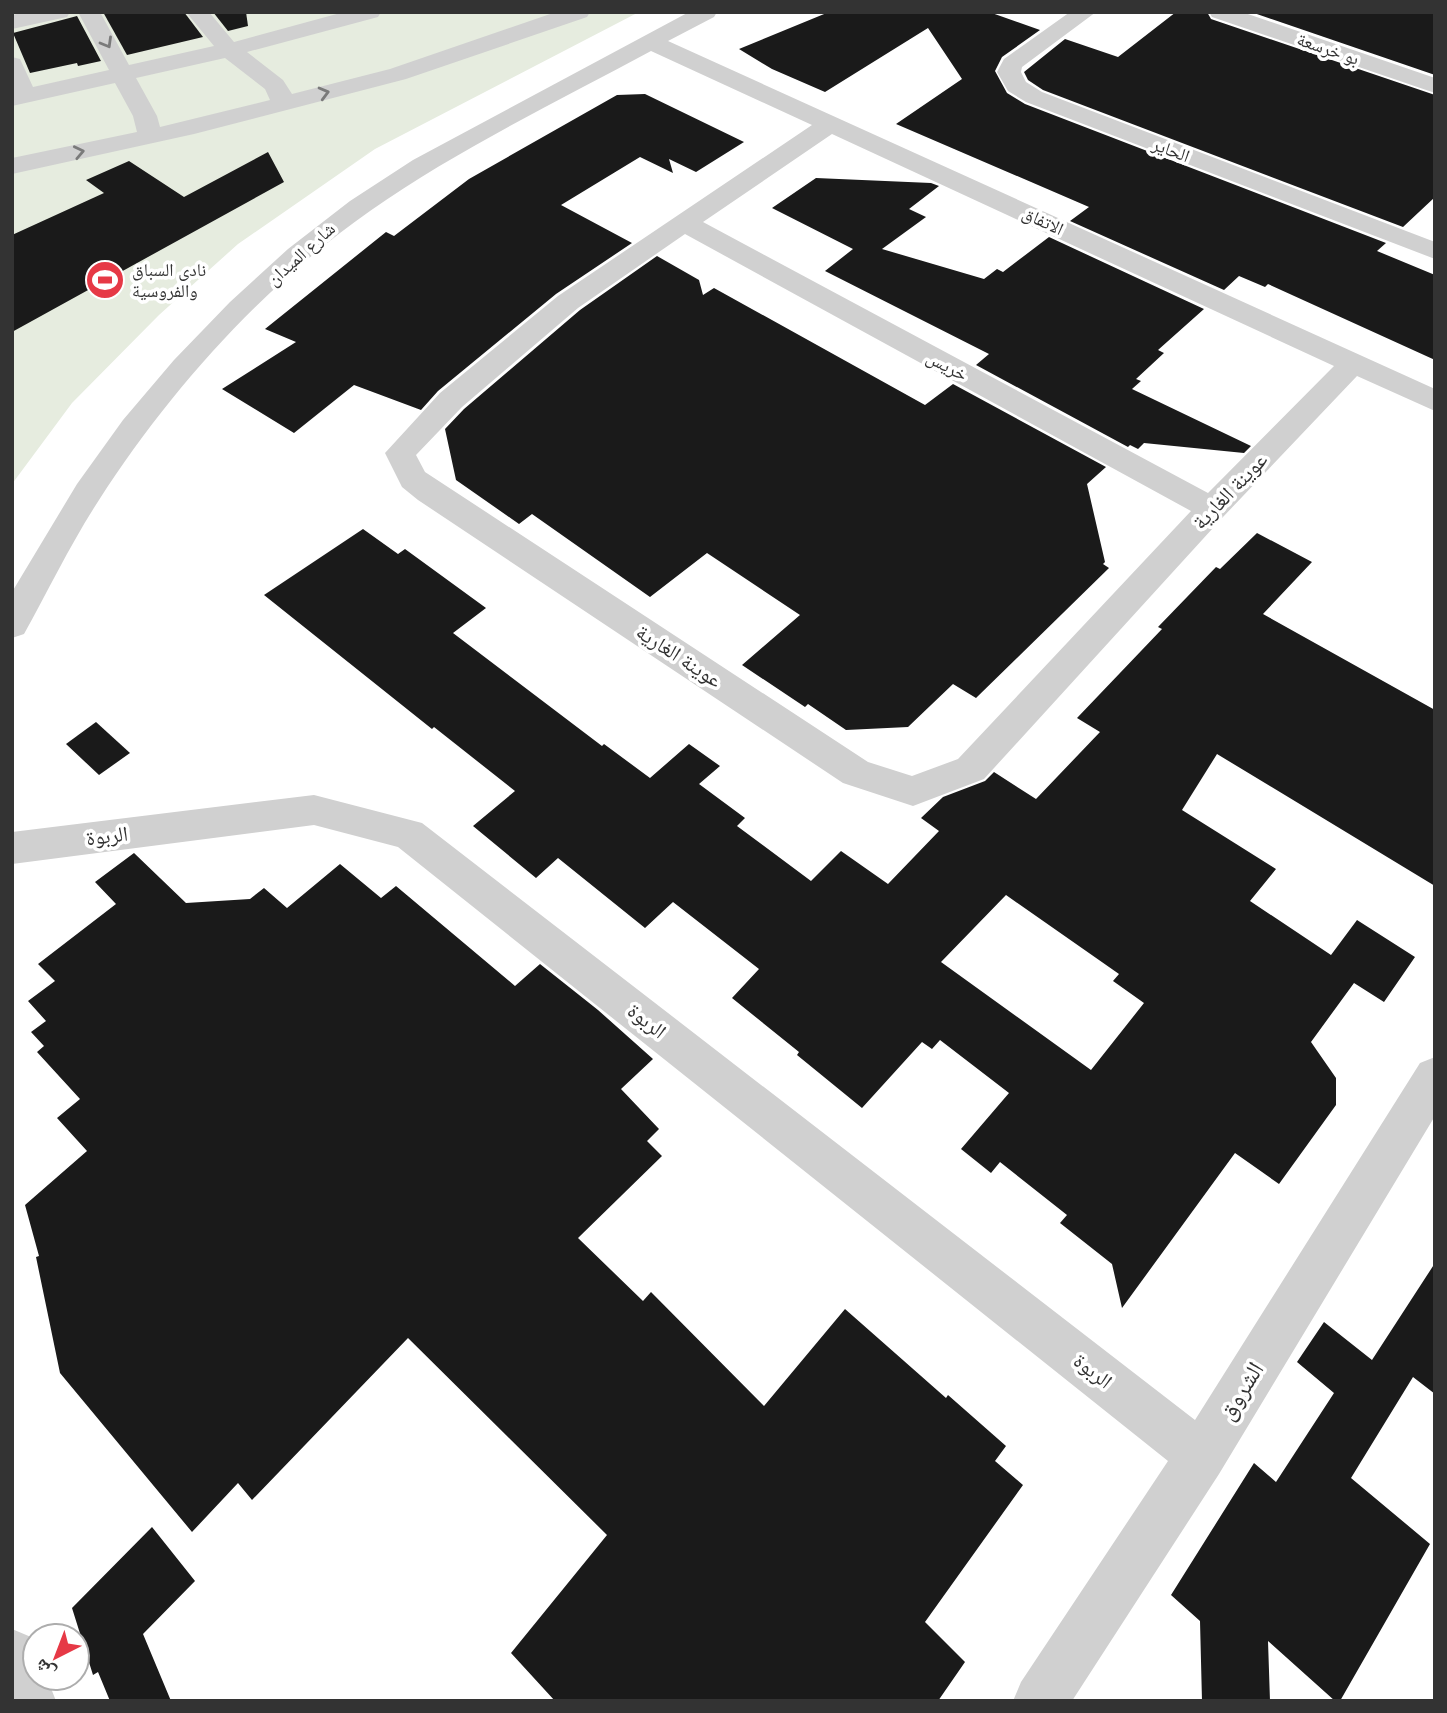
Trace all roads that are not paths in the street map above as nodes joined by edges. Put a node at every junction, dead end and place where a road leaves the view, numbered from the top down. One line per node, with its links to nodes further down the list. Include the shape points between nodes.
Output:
1 (59, 12): 11 (street)
2 (89, 12): 15 (street, one-way to 15)
3 (197, 12): 13 (street)
4 (370, 12): 10 (street)
5 (579, 12): 17 (street, one-way to 5, via 398,74)
6 (706, 12): 12 (street, شارع الميدان)
7 (1085, 12): 24 (street, الحاير, via 1012,64 1009,72 1016,86 1034,97)
8 (1220, 12): 16 (street, بو خرسعة)
9 (495, 17): 17 (street)
10 (330, 18): 13 (street)
11 (12, 22)
12 (651, 42): 19 (street, الاتفاق); 28 (street, شارع الميدان, via 411,172 341,218 247,303 143,417 73,515)
13 (229, 50): 15 (street); 17 (street)
14 (12, 64): 18 (street)
15 (124, 73): 18 (street); 20 (street)
16 (1435, 86)
17 (280, 94): 20 (street)
18 (19, 98)
19 (830, 124): 23 (street, عوينة الغارية); 25 (street, الاتفاق)
20 (148, 126): 21 (street); 22 (street, one-way to 20)
21 (12, 143)
22 (12, 166)
23 (682, 222): 27 (street, خريس); 27 (street, عوينة الغارية, via 539,325 451,400 400,453 413,479 429,492 856,773 913,791 971,769)
24 (1435, 251)
25 (1353, 363): 26 (street, الاتفاق); 27 (street, عوينة الغارية)
26 (1435, 401)
27 (1212, 509)
28 (12, 625)
29 (12, 848): 31 (street, الربوة, via 314,810 409,834)
30 (1427, 1109): 31 (street, الشروق)
31 (1201, 1455): 34 (street, الشروق)
32 (12, 1656): 33 (street)
33 (29, 1701)
34 (1040, 1701)

